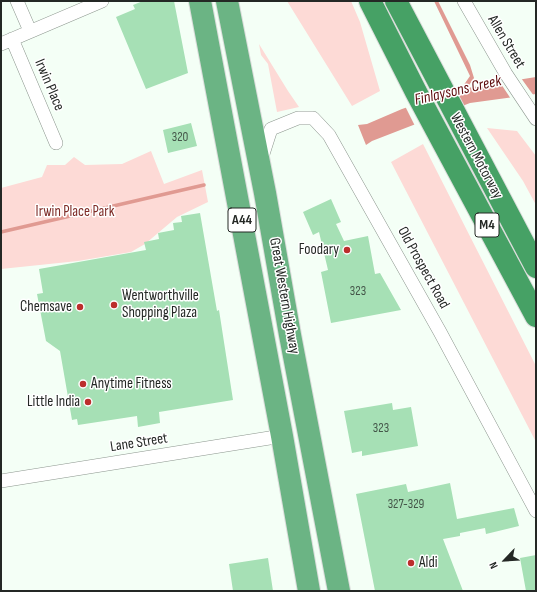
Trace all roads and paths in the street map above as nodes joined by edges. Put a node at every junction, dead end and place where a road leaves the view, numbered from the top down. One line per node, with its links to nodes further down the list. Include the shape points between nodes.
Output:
1 (17, 1): 8 (street)
2 (102, 1): 8 (street)
3 (200, 1): 15 (highway, Great Western Highway / A44)
4 (226, 1): 12 (highway, Great Western Highway / A44)
5 (370, 1): 14 (highway, Western Motorway / M4)
6 (396, 1): 13 (highway, Western Motorway / M4)
7 (464, 1): 10 (street, Allen Street, via 506,74)
8 (30, 31): 9 (street)
9 (7, 41): 11 (street, Irwin Place)
10 (533, 114)
11 (56, 143)
12 (260, 165): 17 (street, Old Prospect Road, via 271,130 282,123 298,118 313,118 329,135 440,332); 19 (highway, Great Western Highway / A44)
13 (536, 268)
14 (536, 316)
15 (282, 436): 16 (street, Lane Street); 18 (highway, Great Western Highway / A44)
16 (1, 481)
17 (536, 511)
18 (309, 591)
19 (339, 591)

